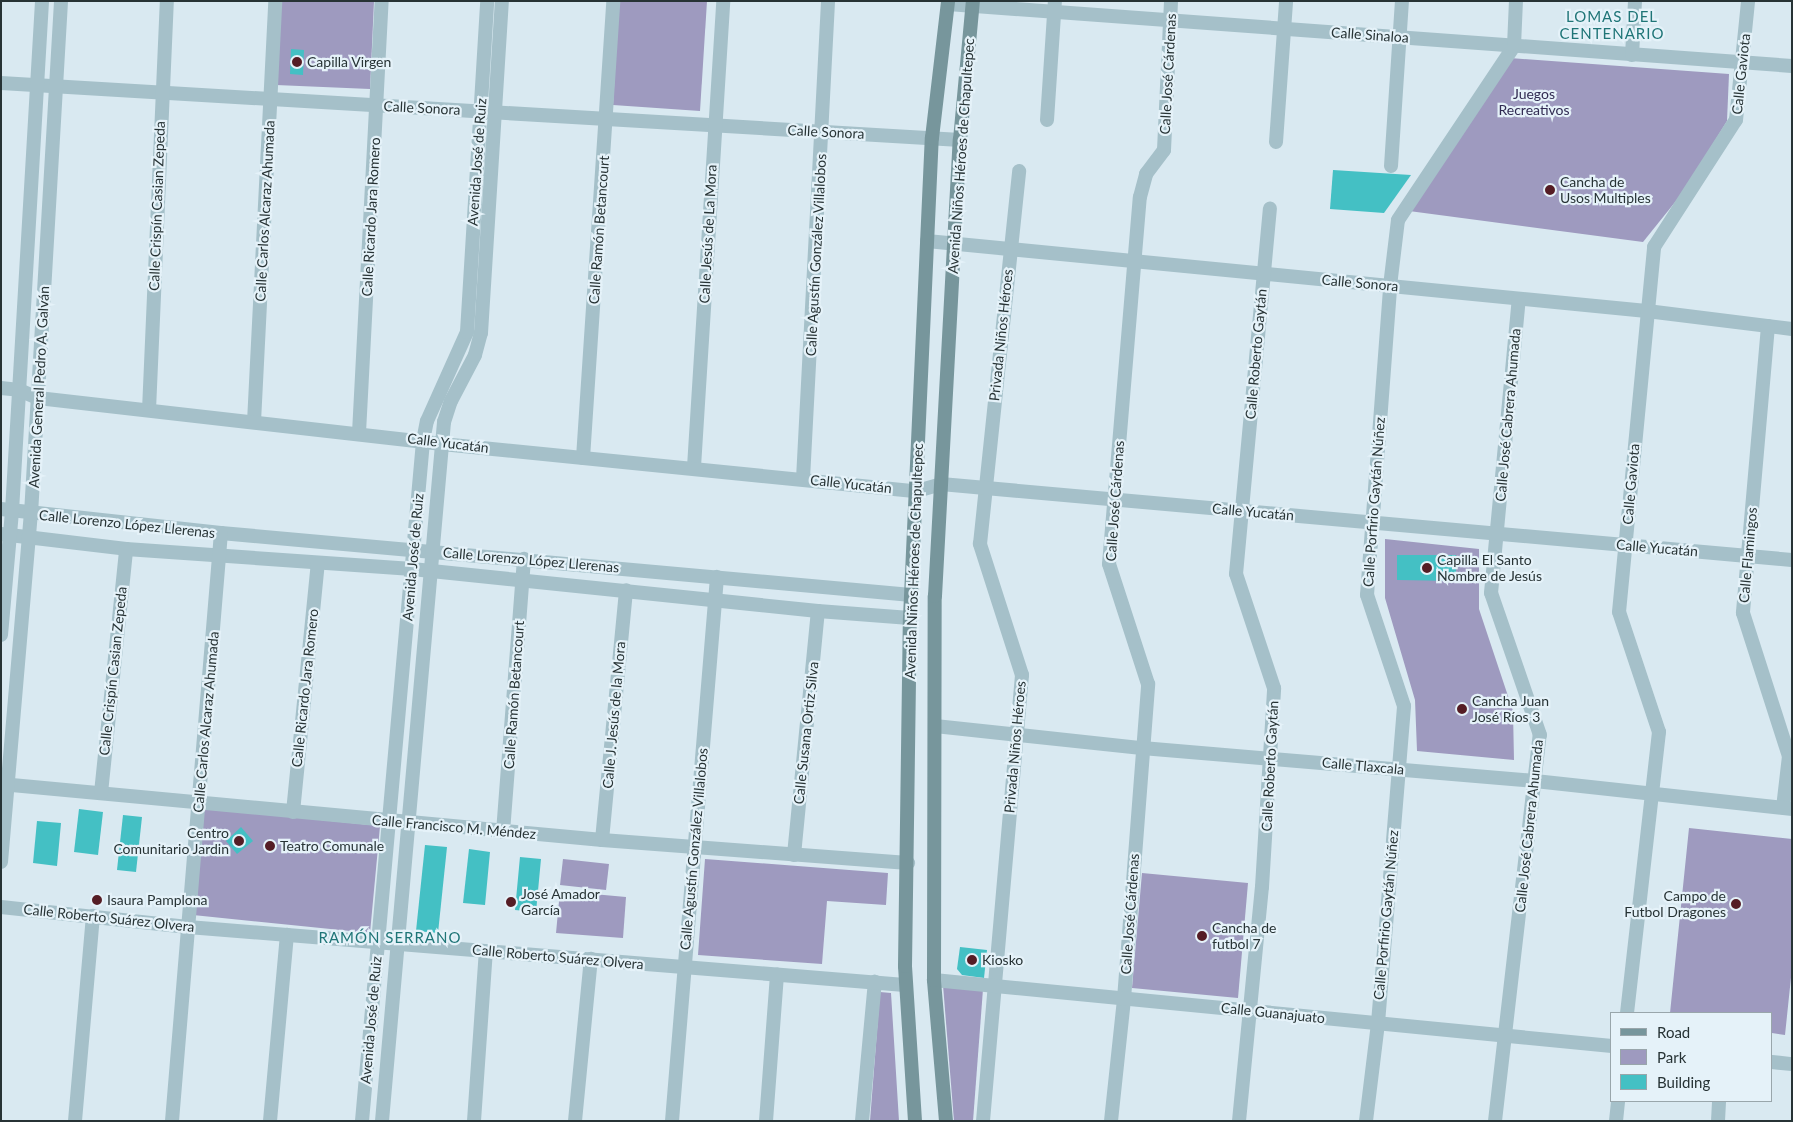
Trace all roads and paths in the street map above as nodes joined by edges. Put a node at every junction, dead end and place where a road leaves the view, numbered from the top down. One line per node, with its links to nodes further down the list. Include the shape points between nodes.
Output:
1 (42, 1): 28 (street, Avenida General Pedro A. Galván)
2 (61, 1): 29 (street, Avenida General Pedro A. Galván)
3 (167, 1): 30 (street, Calle Crispín Casian Zepeda)
4 (275, 1): 31 (street, Calle Carlos Alcaraz Ahumada)
5 (382, 1): 32 (street, Calle Ricardo Jara Romero)
6 (487, 1): 33 (street, Avenida José de Ruiz)
7 (502, 1): 34 (street, Avenida José de Ruiz)
8 (613, 1): 35 (street, Calle Ramón Betancourt)
9 (723, 1): 37 (street, Calle Jesús de La Mora)
10 (828, 1): 38 (street, Calle Agustín González Villalobos)
11 (1171, 1): 20 (street, Calle José Cárdenas)
12 (1286, 1): 21 (street)
13 (1402, 1): 22 (street)
14 (1516, 1): 23 (street)
15 (1635, 1): 24 (street)
16 (1748, 1): 25 (street, Calle Gaviota)
17 (948, 3): 18 (street, Calle Sinaloa); 39 (main road, Avenida Niños Héroes de Chapultepec)
18 (972, 4): 19 (street, Calle Sinaloa); 40 (main road, Avenida Niños Héroes de Chapultepec)
19 (1055, 7): 20 (street, Calle Sinaloa); 36 (street)
20 (1170, 20): 21 (street, Calle Sinaloa); 48 (street, Calle José Cárdenas, via 1164,150 1146,174 1140,197)
21 (1284, 29): 22 (street, Calle Sinaloa); 41 (street)
22 (1400, 38): 23 (street, Calle Sinaloa); 42 (street)
23 (1514, 46): 24 (street, Calle Sinaloa); 50 (street, Calle Porfirio Gaytán Núñez, via 1398,220)
24 (1632, 54): 25 (street, Calle Sinaloa)
25 (1743, 63): 26 (street, Calle Sinaloa); 52 (street, Calle Gaviota, via 1736,120 1654,247)
26 (1792, 66)
27 (1, 83): 28 (street, Calle Sonora)
28 (37, 85): 29 (street, Calle Sonora); 56 (street, Avenida General Pedro A. Galván)
29 (56, 86): 30 (street, Calle Sonora); 57 (street, Avenida General Pedro A. Galván)
30 (162, 92): 31 (street, Calle Sonora); 58 (street, Calle Crispín Casian Zepeda)
31 (271, 99): 32 (street, Calle Sonora); 59 (street, Calle Carlos Alcaraz Ahumada)
32 (377, 105): 33 (street, Calle Sonora); 60 (street, Calle Ricardo Jara Romero)
33 (480, 111): 34 (street, Calle Sonora); 61 (street, Avenida José de Ruiz, via 467,332 427,421)
34 (495, 112): 35 (street, Calle Sonora); 62 (street, Avenida José de Ruiz, via 481,333 475,355 451,400)
35 (606, 119): 37 (street, Calle Sonora); 63 (street, Calle Ramón Betancourt)
36 (1047, 120)
37 (715, 125): 38 (street, Calle Sonora); 64 (street, Calle Jesús de La Mora)
38 (823, 132): 39 (street, Calle Sonora); 65 (street, Calle Agustín González Villalobos)
39 (932, 138): 40 (street, Calle Sonora); 45 (main road, Avenida Niños Héroes de Chapultepec)
40 (960, 140): 46 (main road, Avenida Niños Héroes de Chapultepec)
41 (1276, 142)
42 (1391, 166)
43 (1019, 171): 47 (street, Privada Niños Héroes)
44 (1270, 209): 49 (street, Calle Roberto Gaytán)
45 (927, 241): 46 (street, Calle Sonora); 68 (main road, Avenida Niños Héroes de Chapultepec)
46 (955, 244): 47 (street, Calle Sonora); 66 (main road, Avenida Niños Héroes de Chapultepec)
47 (1010, 249): 48 (street, Calle Sonora); 67 (street, Privada Niños Héroes)
48 (1136, 261): 49 (street, Calle Sonora); 69 (street, Calle José Cárdenas)
49 (1264, 274): 50 (street, Calle Sonora); 71 (street, Calle Roberto Gaytán)
50 (1390, 286): 51 (street, Calle Sonora); 73 (street, Calle Porfirio Gaytán Núñez)
51 (1519, 299): 52 (street, Calle Sonora); 76 (street, Calle José Cabrera Ahumada)
52 (1648, 311): 53 (street, Calle Sonora); 78 (street, Calle Gaviota)
53 (1768, 326): 54 (street, Calle Sonora); 83 (street, Calle Flamingos)
54 (1792, 328)
55 (1, 388): 56 (street, Calle Yucatán)
56 (19, 390): 57 (street, Calle Yucatán); 70 (street, Avenida General Pedro A. Galván)
57 (38, 398): 58 (street, Calle Yucatán); 72 (street, Avenida General Pedro A. Galván)
58 (149, 410): 59 (street, Calle Yucatán)
59 (254, 422): 60 (street, Calle Yucatán)
60 (359, 433): 61 (street, Calle Yucatán)
61 (423, 441): 62 (street, Calle Yucatán); 80 (street, Avenida José de Ruiz)
62 (442, 444): 63 (street, Calle Yucatán); 81 (street, Avenida José de Ruiz)
63 (583, 458): 64 (street, Calle Yucatán)
64 (694, 467): 65 (street, Calle Yucatán)
65 (804, 479): 68 (street, Calle Yucatán)
66 (941, 484): 67 (street, Calle Yucatán); 68 (street, Calle Yucatán); 97 (main road, Avenida Niños Héroes de Chapultepec, via 935,596)
67 (985, 488): 69 (street, Calle Yucatán); 98 (street, Privada Niños Héroes, via 980,544 1022,675)
68 (917, 490): 92 (main road, Avenida Niños Héroes de Chapultepec)
69 (1114, 500): 71 (street, Calle Yucatán); 99 (street, Calle José Cárdenas, via 1109,564 1148,684)
70 (7, 510): 72 (street, Calle Lorenzo López Llerenas); 75 (street, Avenida General Pedro A. Galván)
71 (1241, 511): 73 (street, Calle Yucatán); 100 (street, Calle Roberto Gaytán, via 1236,574 1274,688)
72 (31, 514): 74 (street, Calle Lorenzo López Llerenas); 77 (street, Avenida General Pedro A. Galván)
73 (1373, 523): 76 (street, Calle Yucatán); 101 (street, Calle Porfirio Gaytán Núñez, via 1367,594 1404,706)
74 (221, 533): 80 (street, Calle Lorenzo López Llerenas); 82 (street, Calle Carlos Alcaraz Ahumada)
75 (6, 534): 77 (street, Calle Lorenzo López Llerenas); 96 (street, Avenida General Pedro A. Galván)
76 (1497, 534): 78 (street, Calle Yucatán); 102 (street, Calle José Cabrera Ahumada, via 1492,593 1540,735)
77 (29, 538): 79 (street, Calle Lorenzo López Llerenas); 103 (street, Avenida General Pedro A. Galván)
78 (1625, 546): 83 (street, Calle Yucatán); 105 (street, Calle Gaviota, via 1619,612 1659,732)
79 (126, 549): 82 (street, Calle Lorenzo López Llerenas); 104 (street, Calle Crispín Casian Zepeda)
80 (414, 550): 81 (street, Calle Lorenzo López Llerenas); 87 (street, Avenida José de Ruiz)
81 (432, 552): 84 (street, Calle Lorenzo López Llerenas); 88 (street, Avenida José de Ruiz)
82 (219, 556): 86 (street, Calle Lorenzo López Llerenas); 106 (street, Calle Carlos Alcaraz Ahumada)
83 (1748, 556): 85 (street, Calle Yucatán); 107 (street, Calle Flamingos, via 1743,613 1788,756)
84 (524, 559): 89 (street, Calle Lorenzo López Llerenas); 90 (street, Calle Ramón Betancourt)
85 (1792, 560)
86 (318, 563): 87 (street, Calle Lorenzo López Llerenas); 108 (street, Calle Ricardo Jara Romero)
87 (412, 569): 88 (street, Calle Lorenzo López Llerenas); 109 (street, Avenida José de Ruiz)
88 (430, 571): 90 (street, Calle Lorenzo López Llerenas); 110 (street, Avenida José de Ruiz)
89 (717, 578): 92 (street, Calle Lorenzo López Llerenas); 93 (street, Calle Agustín González Villalobos)
90 (523, 581): 91 (street, Calle Lorenzo López Llerenas); 111 (street, Calle Ramón Betancourt)
91 (626, 590): 93 (street, Calle Lorenzo López Llerenas); 112 (street, Calle J. Jesús de la Mora)
92 (911, 595): 95 (main road, Avenida Niños Héroes de Chapultepec)
93 (715, 600): 94 (street, Calle Lorenzo López Llerenas); 113 (street, Calle Agustín González Villalobos)
94 (818, 612): 95 (street, Calle Lorenzo López Llerenas); 114 (street, Calle Susana Ortiz Silva)
95 (910, 618): 116 (main road, Avenida Niños Héroes de Chapultepec)
96 (1, 635)
97 (935, 726): 98 (street, Calle Tlaxcala); 127 (main road, Avenida Niños Héroes de Chapultepec)
98 (1017, 733): 99 (street, Calle Tlaxcala); 130 (street, Privada Niños Héroes)
99 (1142, 748): 100 (street, Calle Tlaxcala); 131 (street, Calle José Cárdenas)
100 (1271, 758): 101 (street, Calle Tlaxcala); 132 (street, Calle Roberto Gaytán)
101 (1398, 769): 102 (street, Calle Tlaxcala); 134 (street, Calle Porfirio Gaytán Núñez)
102 (1535, 781): 105 (street, Calle Tlaxcala); 135 (street, Calle José Cabrera Ahumada)
103 (5, 784): 104 (street, Calle Francisco M. Méndez); 115 (street, Avenida General Pedro A. Galván)
104 (101, 793): 106 (street, Calle Francisco M. Méndez)
105 (1651, 794): 107 (street, Calle Tlaxcala); 133 (street, Calle Gaviota)
106 (199, 803): 108 (street, Calle Francisco M. Méndez); 119 (street, Calle Carlos Alcaraz Ahumada)
107 (1787, 808)
108 (293, 812): 109 (street, Calle Francisco M. Méndez)
109 (389, 821): 110 (street, Calle Francisco M. Méndez); 121 (street, Avenida José de Ruiz)
110 (408, 823): 111 (street, Calle Francisco M. Méndez); 122 (street, Avenida José de Ruiz)
111 (503, 832): 112 (street, Calle Francisco M. Méndez)
112 (602, 840): 113 (street, Calle Francisco M. Méndez)
113 (694, 846): 114 (street, Calle Francisco M. Méndez); 125 (street, Calle Agustín González Villalobos)
114 (794, 855): 116 (street, Calle Francisco M. Méndez)
115 (1, 862)
116 (908, 863): 129 (main road, Avenida Niños Héroes de Chapultepec)
117 (1, 907): 118 (street, Calle Roberto Suárez Olvera)
118 (93, 916): 119 (street, Calle Roberto Suárez Olvera); 141 (street)
119 (188, 927): 120 (street, Calle Roberto Suárez Olvera); 142 (street, Calle Carlos Alcaraz Ahumada)
120 (287, 935): 121 (street, Calle Roberto Suárez Olvera); 143 (street)
121 (378, 942): 122 (street, Calle Roberto Suárez Olvera); 144 (street, Avenida José de Ruiz)
122 (398, 944): 123 (street, Calle Roberto Suárez Olvera); 145 (street, Avenida José de Ruiz)
123 (486, 951): 124 (street, Calle Roberto Suárez Olvera); 146 (street)
124 (591, 959): 125 (street, Calle Roberto Suárez Olvera); 147 (street)
125 (685, 967): 126 (street, Calle Roberto Suárez Olvera); 148 (street, Calle Agustín González Villalobos)
126 (777, 974): 128 (street, Calle Roberto Suárez Olvera); 149 (street)
127 (934, 980): 130 (street, Calle Guanajuato); 152 (main road, Avenida Niños Héroes de Chapultepec)
128 (875, 982): 129 (street, Calle Roberto Suárez Olvera); 150 (street)
129 (905, 985): 151 (main road, Avenida Niños Héroes de Chapultepec)
130 (994, 986): 131 (street, Calle Guanajuato); 153 (street, Privada Niños Héroes)
131 (1124, 999): 132 (street, Calle Guanajuato); 154 (street, Calle José Cárdenas)
132 (1250, 1011): 134 (street, Calle Guanajuato); 155 (street, Calle Roberto Gaytán)
133 (1627, 1012)
134 (1378, 1024): 135 (street, Calle Guanajuato); 156 (street, Calle Porfirio Gaytán Núñez)
135 (1504, 1036): 136 (street, Calle Guanajuato); 157 (street, Calle José Cabrera Ahumada)
136 (1610, 1046)
137 (1773, 1062): 138 (street)
138 (1792, 1064)
139 (1618, 1102): 158 (street)
140 (1719, 1102): 159 (street)
141 (75, 1121)
142 (172, 1121)
143 (270, 1121)
144 (362, 1121)
145 (382, 1121)
146 (474, 1121)
147 (575, 1121)
148 (672, 1121)
149 (766, 1121)
150 (862, 1121)
151 (915, 1121)
152 (946, 1121)
153 (983, 1121)
154 (1112, 1121)
155 (1239, 1121)
156 (1366, 1121)
157 (1495, 1121)
158 (1616, 1121)
159 (1718, 1121)

